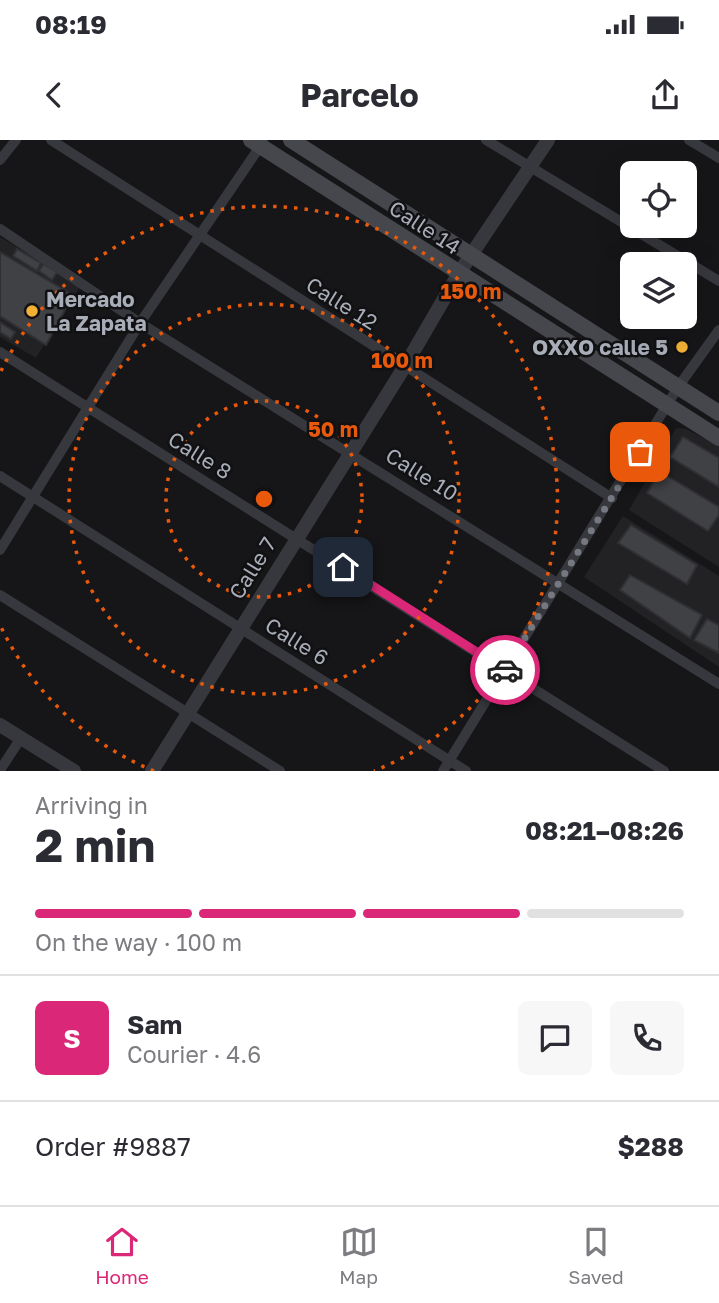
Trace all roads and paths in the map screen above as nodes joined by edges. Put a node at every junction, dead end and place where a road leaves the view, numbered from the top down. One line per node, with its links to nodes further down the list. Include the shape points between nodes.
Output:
1 (16, 140): 9 (street)
2 (51, 140): 12 (street, Calle 12)
3 (291, 140): 13 (main road, Calle 14)
4 (486, 140): 10 (street)
5 (548, 140): 10 (street, Calle 7)
6 (689, 140): 8 (street)
7 (259, 142): 12 (street); 14 (main road, Calle 14)
8 (719, 158)
9 (0, 160)
10 (529, 167): 13 (street, Calle 7); 15 (street)
11 (0, 229): 16 (street, Calle 10)
12 (199, 237): 16 (street); 19 (street, Calle 12)
13 (471, 255): 14 (street, Calle 7); 20 (main road, Calle 14)
14 (459, 273): 19 (street, Calle 7); 21 (main road, Calle 14)
15 (719, 281)
16 (140, 323): 22 (street); 25 (street, Calle 10)
17 (719, 330): 20 (street)
18 (0, 352): 22 (street, Calle 8)
19 (405, 366): 25 (street, Calle 7); 28 (street, Calle 12)
20 (678, 387): 21 (street); 23 (main road, Calle 14)
21 (668, 405): 24 (main road, Calle 14); 28 (street)
22 (89, 409): 27 (street); 29 (street, Calle 8)
23 (719, 413)
24 (719, 438)
25 (350, 452): 29 (street, Calle 7); 31 (street, Calle 10)
26 (0, 476): 27 (street, Calle 6)
27 (32, 496): 30 (street); 33 (street, Calle 6)
28 (612, 498): 31 (street)
29 (296, 537): 33 (street, Calle 7); 34 (street, Calle 8)
30 (0, 550)
31 (560, 584): 34 (street); 35 (street, Calle 10)
32 (0, 595): 36 (street)
33 (240, 627): 36 (street, Calle 7); 39 (street, Calle 6)
34 (506, 671): 39 (street); 46 (street, Calle 8)
35 (719, 684)
36 (188, 712): 42 (street, Calle 7); 43 (street)
37 (0, 725): 38 (street)
38 (21, 738): 40 (street); 41 (street)
39 (450, 761): 44 (street); 45 (street, Calle 6)
40 (0, 770)
41 (74, 771)
42 (152, 771)
43 (280, 771)
44 (443, 771)
45 (466, 771)
46 (664, 771)

